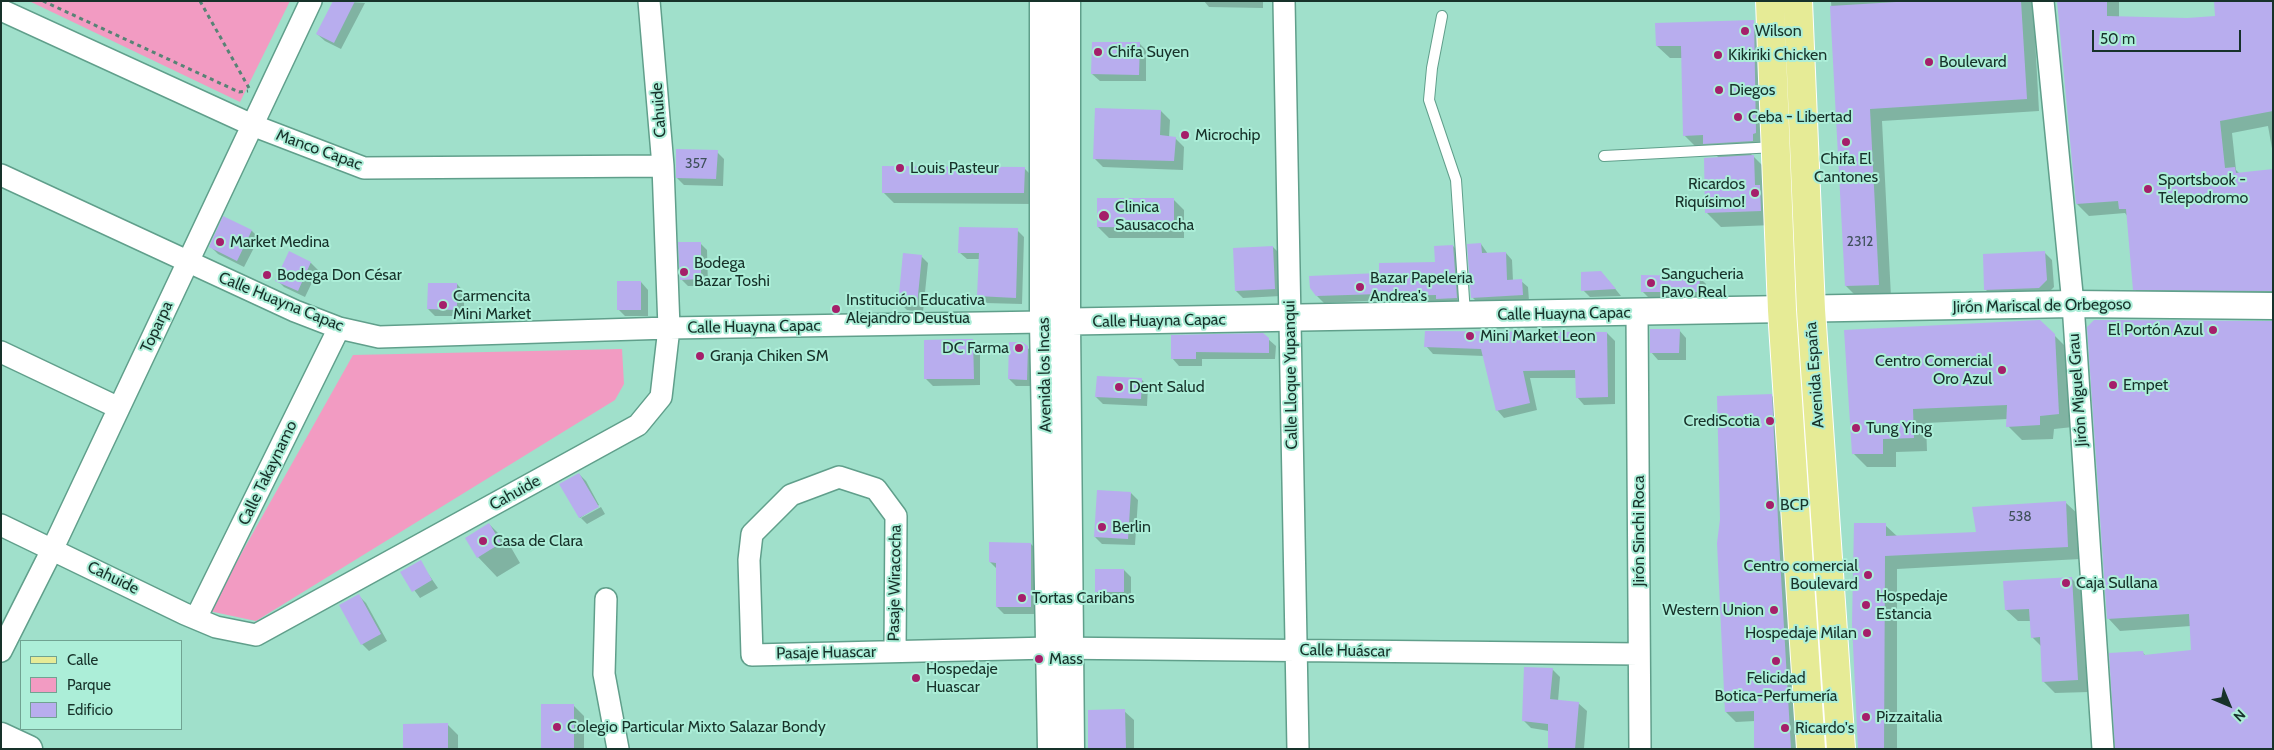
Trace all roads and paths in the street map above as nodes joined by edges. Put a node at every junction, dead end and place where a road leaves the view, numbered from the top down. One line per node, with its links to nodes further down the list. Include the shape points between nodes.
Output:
1 (43, 1): 14 (path, via 238,92)
2 (200, 1): 14 (path)
3 (311, 1): 15 (street, Toparpa)
4 (649, 1): 18 (street, Cahuide)
5 (1043, 1): 28 (street, Avenida los Incas)
6 (1067, 1): 28 (street, Avenida los Incas)
7 (1284, 1): 27 (street, Calle Lloque Yupanqui)
8 (1770, 1): 16 (main road, Avenida España)
9 (1798, 1): 24 (main road, Avenida España)
10 (2043, 1): 21 (street, Jirón Miguel Grau)
11 (1, 10): 15 (street, Manco Capac)
12 (1442, 16): 26 (lane, via 1432,68 1430,100 1456,180)
13 (254, 83): 14 (path)
14 (250, 91)
15 (252, 125): 18 (street, Manco Capac, via 364,168); 20 (street, Toparpa)
16 (1776, 147): 17 (lane); 23 (main road, Avenida España)
17 (1604, 156)
18 (663, 166): 30 (street, Cahuide)
19 (1, 175): 20 (street, Calle Huayna Capac)
20 (187, 262): 29 (street, Calle Huayna Capac); 32 (street, Toparpa)
21 (2073, 304): 22 (street, Jirón Mariscal de Orbegoso); 24 (street, Jirón Mariscal de Orbegoso); 52 (street, Jirón Miguel Grau)
22 (2273, 306)
23 (1782, 310): 24 (street, Calle Huayna Capac); 25 (street, Calle Huayna Capac); 50 (main road, Avenida España)
24 (1811, 310): 51 (main road, Avenida España)
25 (1637, 313): 26 (street, Calle Huayna Capac); 41 (street, Jirón Sinchi Roca)
26 (1465, 315): 27 (street, Calle Huayna Capac)
27 (1290, 319): 28 (street, Calle Huayna Capac); 38 (street, Calle Lloque Yupanqui)
28 (1055, 322): 30 (street, Calle Huayna Capac); 37 (street, Avenida los Incas)
29 (339, 328): 30 (street, Calle Huayna Capac, via 379,337); 36 (street, Calle Takaynamo)
30 (669, 328): 36 (street, Cahuide, via 661,397 638,425 256,635 216,627)
31 (1, 352): 32 (street)
32 (119, 408): 34 (street, Toparpa)
33 (1, 525): 34 (street, Cahuide)
34 (53, 548): 36 (street, Cahuide); 39 (street, Toparpa)
35 (606, 600): 45 (street, via 604,674)
36 (196, 618)
37 (1060, 648): 38 (street, Calle Huáscar); 40 (street, Pasaje Huascar); 46 (street, Avenida los Incas); 47 (street, Avenida los Incas)
38 (1296, 650): 41 (street, Calle Huáscar); 48 (street, Calle Lloque Yupanqui)
39 (1, 651)
40 (895, 652): 42 (street, Pasaje Huascar); 42 (street, Pasaje Wiracocha, via 896,516 876,489 839,477 791,495 752,534 749,560)
41 (1639, 654): 49 (street, Jirón Sinchi Roca)
42 (752, 655)
43 (1, 736): 44 (street)
44 (29, 749)
45 (618, 749)
46 (1051, 749)
47 (1071, 749)
48 (1298, 749)
49 (1640, 749)
50 (1811, 749)
51 (1841, 749)
52 (2103, 749)

